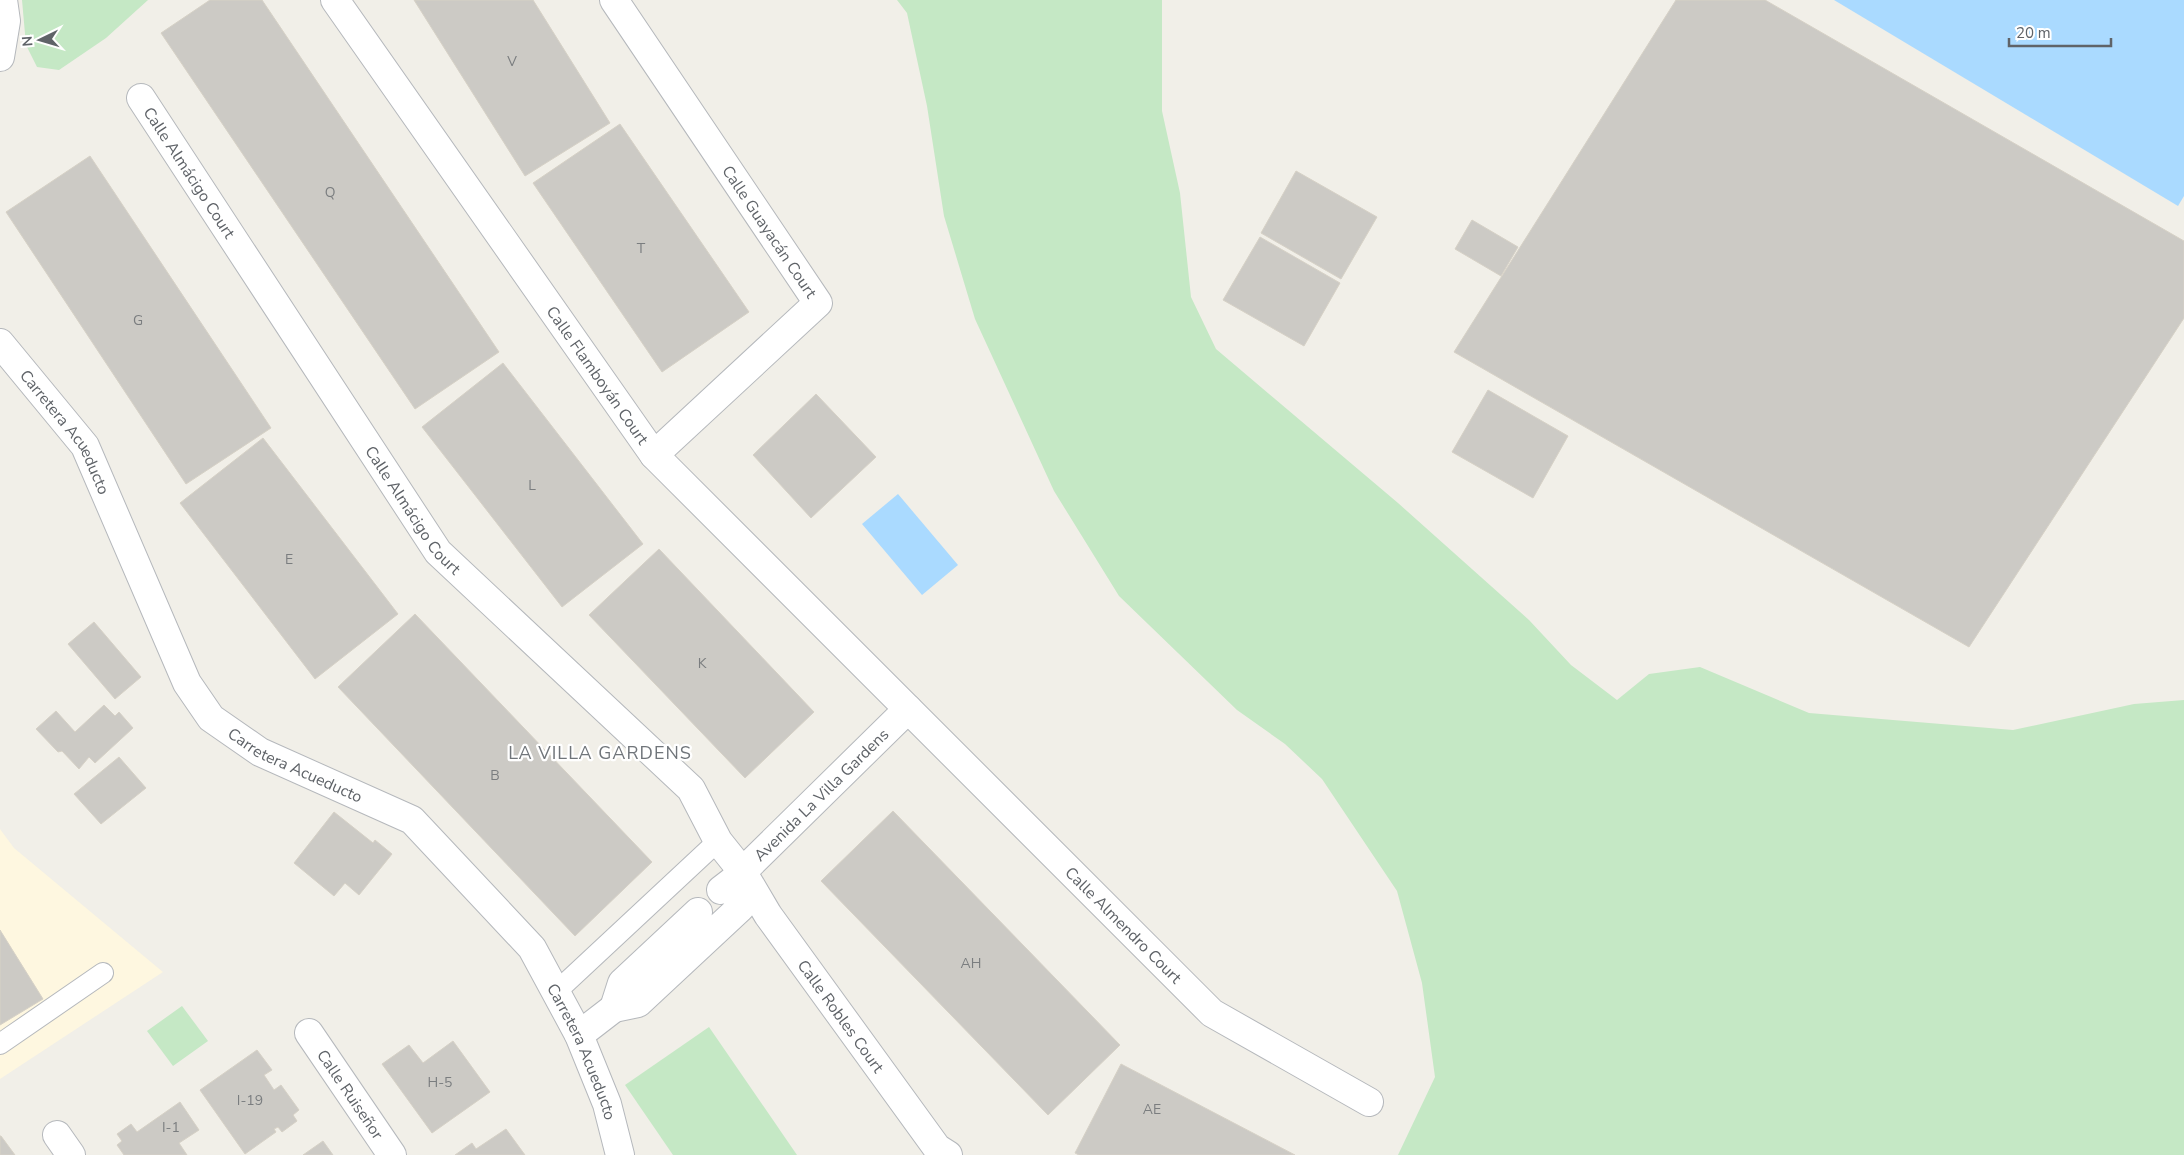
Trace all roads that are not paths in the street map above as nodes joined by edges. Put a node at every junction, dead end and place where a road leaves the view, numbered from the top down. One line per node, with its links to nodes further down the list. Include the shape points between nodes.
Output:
1 (3, 0): 4 (street, via 6,21)
2 (335, 0): 7 (street, Calle Flamboyán Court)
3 (614, 0): 7 (street, Calle Guayacán Court, via 818,303)
4 (0, 57)
5 (140, 98): 9 (street, Calle Almácigo Court, via 438,552 691,789)
6 (0, 343): 13 (street, Carretera Acueducto, via 85,446 186,683 211,718 260,752 412,820 532,948)
7 (654, 454): 8 (street, Calle Flamboyán Court)
8 (908, 708): 10 (street, Avenida La Villa Gardens); 18 (street, Calle Almendro Court, via 1212,1013)
9 (718, 841): 10 (street, Calle Almácigo Court); 13 (lane)
10 (732, 881): 14 (street, via 740,908 638,1003); 21 (street, Calle Robles Court, via 768,915 937,1148)
11 (698, 912): 14 (street, via 622,983)
12 (103, 973): 17 (lane)
13 (556, 992): 16 (street, Carretera Acueducto)
14 (614, 1008): 16 (street)
15 (309, 1033): 19 (street, Calle Ruiseñor)
16 (579, 1035): 20 (street, Carretera Acueducto, via 607,1104)
17 (0, 1044)
18 (1369, 1102)
19 (392, 1155)
20 (620, 1155)
21 (948, 1155)

